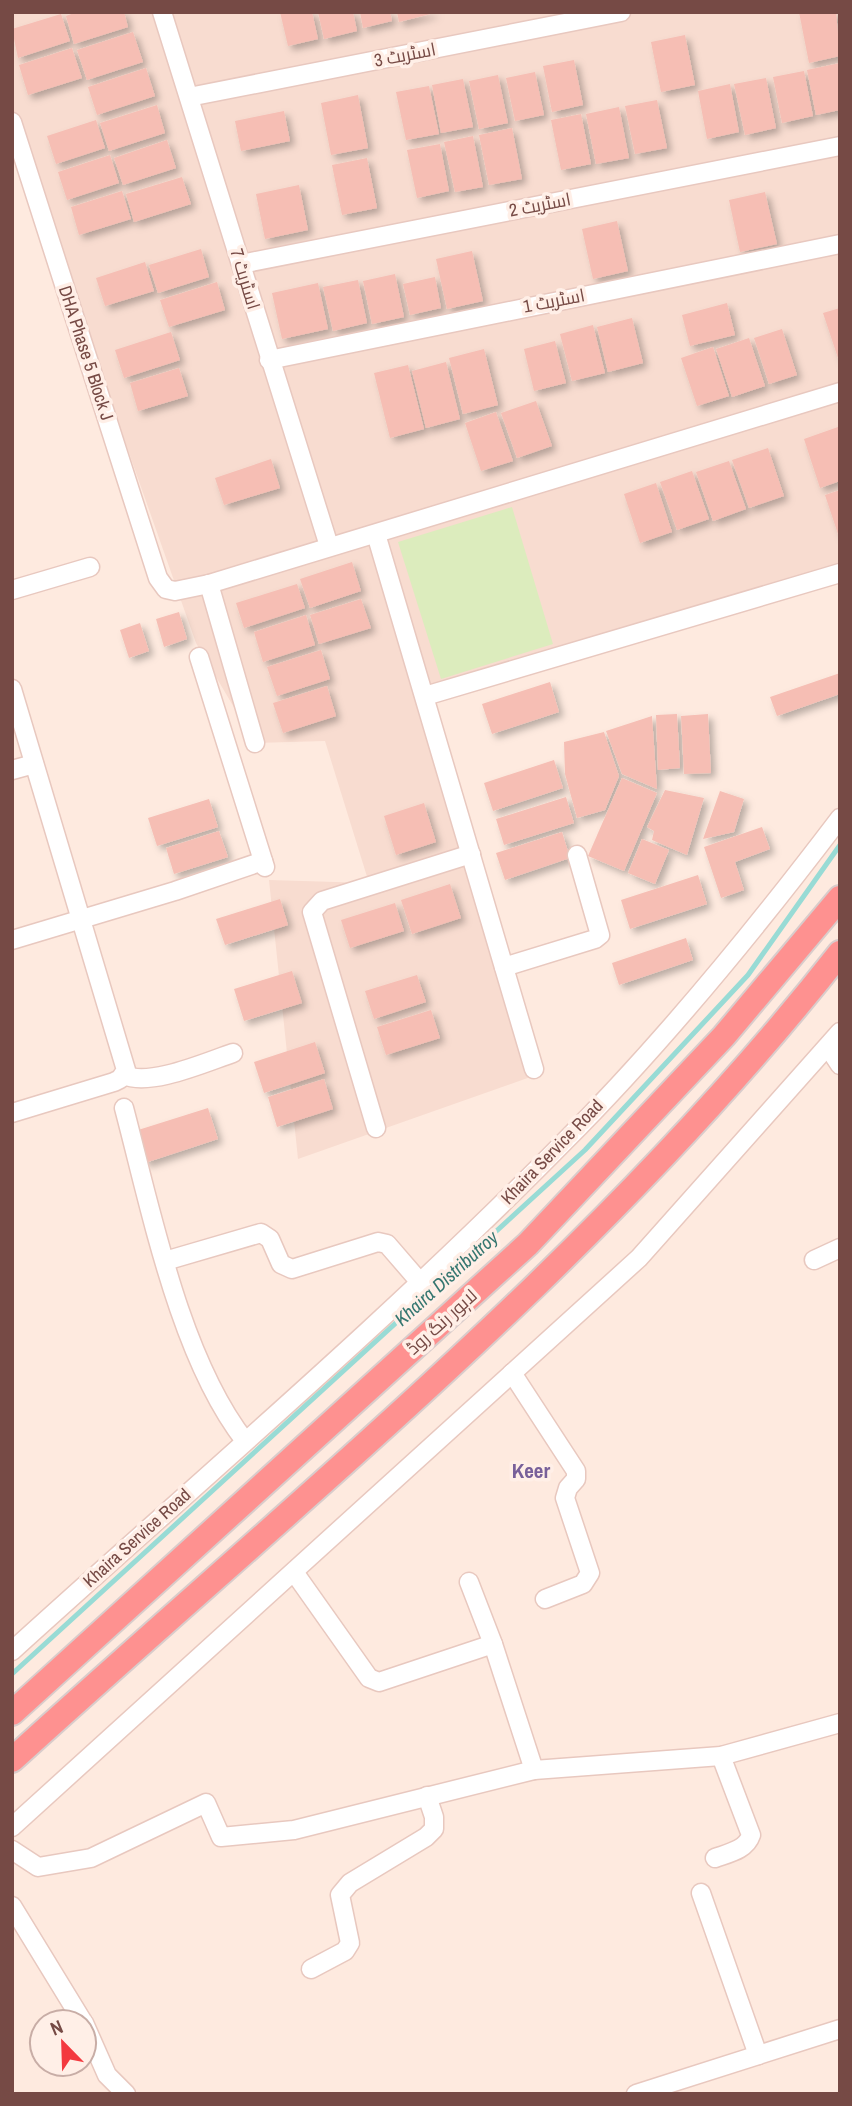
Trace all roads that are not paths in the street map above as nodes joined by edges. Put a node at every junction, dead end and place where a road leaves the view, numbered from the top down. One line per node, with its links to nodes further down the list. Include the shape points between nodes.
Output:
1 (162, 12): 3 (street, اسٹریٹ 7)
2 (621, 12): 3 (street, اسٹریٹ 3)
3 (189, 97): 7 (street, اسٹریٹ 7)
4 (12, 122): 14 (street, DHA Phase 5 Block J, via 161,584 175,591)
5 (840, 146): 7 (street, اسٹریٹ 2)
6 (840, 244): 8 (street, اسٹریٹ 1)
7 (241, 264): 8 (street, اسٹریٹ 7)
8 (270, 360): 11 (street, اسٹریٹ 7)
9 (840, 392): 10 (street)
10 (376, 534): 11 (street); 18 (street)
11 (329, 546): 14 (street)
12 (90, 567): 15 (street)
13 (840, 573): 18 (street)
14 (209, 584): 19 (street)
15 (12, 590)
16 (200, 657): 26 (street, via 264,864)
17 (12, 689): 20 (street)
18 (425, 696): 23 (street)
19 (255, 743)
20 (34, 764): 21 (street); 26 (street)
21 (12, 770)
22 (840, 818): 42 (street, Khaira Service Road, via 687,1006 566,1140)
23 (471, 854): 29 (street); 38 (street, via 322,901 312,912)
24 (577, 855): 29 (street, via 600,935)
25 (840, 898): 50 (highway, لاہور رنگ روڈ, via 724,1036 528,1244)
26 (81, 919): 27 (street); 35 (street, via 126,1065)
27 (12, 940)
28 (840, 953): 53 (highway, لاہور رنگ روڈ, via 713,1101 560,1260 384,1426)
29 (504, 967): 34 (street)
30 (840, 1032): 31 (street)
31 (828, 1047): 33 (street); 43 (street, via 639,1258)
32 (233, 1053): 35 (street, via 151,1078)
33 (840, 1065)
34 (534, 1069)
35 (124, 1075): 37 (street)
36 (124, 1108): 41 (street)
37 (12, 1113)
38 (376, 1128)
39 (840, 1248): 40 (street)
40 (814, 1259)
41 (165, 1261): 42 (street, via 261,1233 270,1239 285,1269 378,1242 387,1244); 44 (street, via 190,1336 228,1420)
42 (419, 1281): 44 (street, Khaira Service Road)
43 (512, 1373): 45 (street); 47 (street, via 576,1471 565,1498 590,1573 583,1584)
44 (245, 1441): 49 (street, Khaira Service Road)
45 (294, 1572): 48 (street, via 369,1678 379,1682); 56 (street)
46 (469, 1582): 48 (street)
47 (545, 1599)
48 (494, 1644): 54 (street)
49 (12, 1651)
50 (12, 1713)
51 (840, 1723): 52 (street)
52 (721, 1756): 54 (street); 58 (street, via 751,1835 739,1849)
53 (12, 1760)
54 (534, 1770): 55 (street)
55 (427, 1796): 57 (street, via 294,1830 221,1837 206,1803 91,1858 38,1867); 61 (street, via 434,1829 350,1883 340,1895 350,1943 345,1951)
56 (12, 1827)
57 (12, 1850)
58 (715, 1858)
59 (701, 1893): 65 (street)
60 (12, 1906): 62 (street)
61 (311, 1969)
62 (75, 2008)
63 (840, 2029): 65 (street)
64 (98, 2055): 66 (street, via 107,2075)
65 (758, 2055): 67 (street)
66 (126, 2094)
67 (636, 2094)

